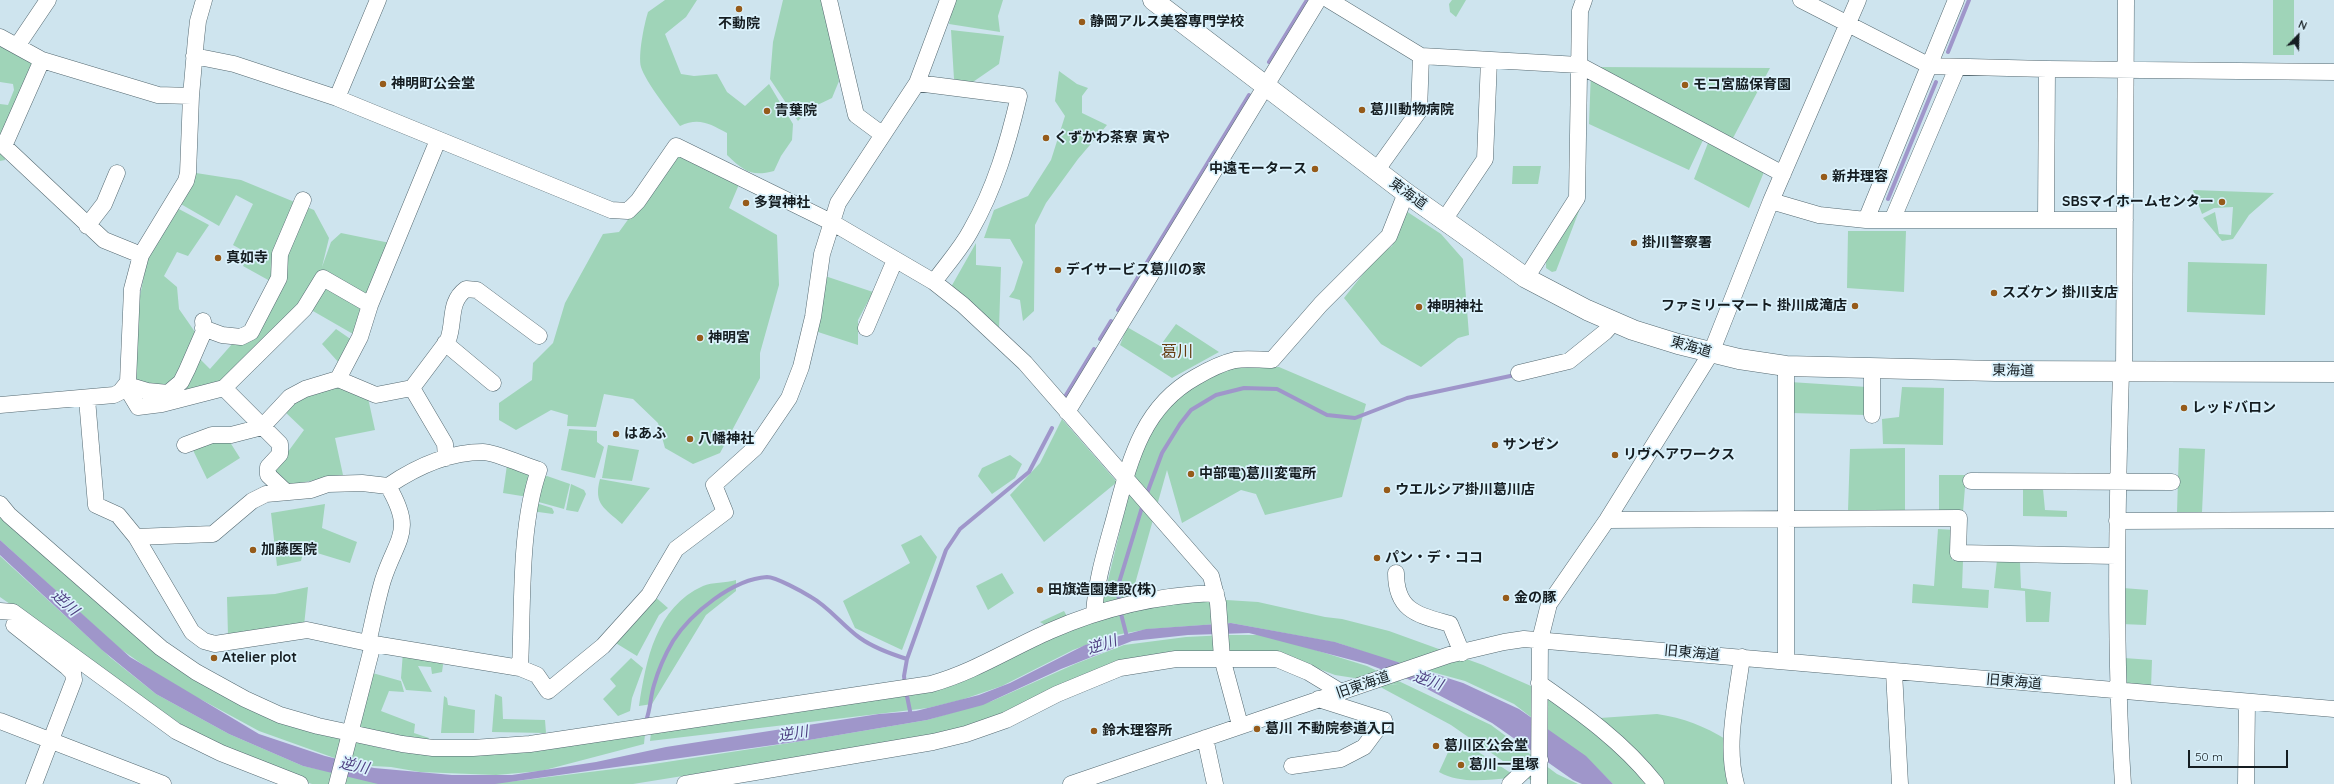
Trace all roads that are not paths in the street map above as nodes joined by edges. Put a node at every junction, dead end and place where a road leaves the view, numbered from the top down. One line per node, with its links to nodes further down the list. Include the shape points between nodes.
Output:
1 (48, 0): 16 (street)
2 (204, 0): 17 (street, via 198,21)
3 (378, 0): 30 (street)
4 (829, 0): 31 (street, via 856,115)
5 (948, 0): 27 (street)
6 (1153, 0): 28 (main road, 東海道)
7 (1318, 0): 28 (street)
8 (1329, 0): 18 (street)
9 (1584, 0): 21 (street, via 1580,11)
10 (1801, 0): 14 (street)
11 (1858, 0): 14 (street)
12 (1956, 0): 22 (street)
13 (2126, 0): 25 (street)
14 (1848, 25): 22 (street); 35 (street)
15 (0, 37): 16 (street)
16 (17, 46): 19 (street)
17 (194, 56): 29 (street); 30 (street, via 234,64)
18 (1421, 56): 20 (street); 33 (street, via 1419,112)
19 (42, 60): 29 (street, via 158,95); 45 (street, via 4,146)
20 (1489, 60): 21 (street); 40 (street, via 1485,159)
21 (1579, 65): 35 (street); 48 (street, via 1577,198)
22 (1930, 66): 23 (street); 41 (street)
23 (1957, 68): 24 (street); 39 (street)
24 (2046, 70): 25 (street); 42 (street)
25 (2126, 70): 26 (street); 43 (street)
26 (2334, 72)
27 (917, 83): 31 (street); 49 (street, via 1019,96 1009,140 991,190 971,231)
28 (1265, 87): 33 (main road, 東海道); 68 (street)
29 (191, 96): 46 (street, via 190,164 187,177)
30 (337, 98): 32 (street)
31 (883, 135): 44 (street, via 838,203)
32 (438, 140): 44 (street, via 611,210 628,211 638,201 676,146); 50 (street)
33 (1376, 171): 36 (main road, 東海道)
34 (117, 173): 45 (street, via 104,204)
35 (1784, 174): 38 (street)
36 (1406, 194): 40 (main road, 東海道); 73 (street, via 1389,236 1321,304 1272,360 1235,360 1206,371 1179,386 1161,403 1147,423 1131,458)
37 (303, 200): 63 (street, via 280,254 279,278 251,332 241,337 222,335 203,324 181,382 168,393)
38 (1772, 201): 41 (street, via 1819,214); 55 (street)
39 (1893, 218): 41 (street); 42 (street)
40 (1444, 220): 48 (main road, 東海道)
41 (1866, 220)
42 (2046, 220): 43 (street)
43 (2125, 220): 58 (street)
44 (833, 223): 47 (street); 96 (street, via 822,254 813,317 801,366 789,398 755,448 714,485 725,512 676,549 639,607 603,646 548,692 537,675)
45 (88, 226): 46 (street, via 104,240)
46 (141, 255): 63 (street, via 132,289)
47 (895, 260): 49 (street); 52 (street)
48 (1526, 278): 51 (main road, 東海道)
49 (934, 282): 68 (street, via 1026,363)
50 (370, 305): 61 (street, via 360,337); 64 (street, via 323,278 304,309)
51 (1614, 322): 55 (main road, 東海道); 60 (street, via 1569,361)
52 (866, 328)
53 (539, 336): 54 (street, via 477,290 466,290 459,294 453,306 452,331)
54 (445, 343): 62 (street); 65 (street)
55 (1711, 353): 56 (main road, 東海道); 80 (street)
56 (1786, 366): 57 (main road, 東海道); 81 (street)
57 (1872, 368): 58 (main road, 東海道); 69 (street)
58 (2122, 372): 59 (main road, 東海道); 75 (street)
59 (2334, 372)
60 (1518, 373)
61 (338, 379): 65 (street, via 376,395); 70 (street, via 305,389 290,397)
62 (493, 383)
63 (126, 386): 64 (street, via 138,407 162,404); 66 (street, via 114,395)
64 (224, 388): 70 (street)
65 (412, 388): 72 (street, via 445,444)
66 (86, 399): 67 (street); 84 (street, via 96,505 118,515)
67 (0, 405)
68 (1067, 412): 73 (street)
69 (1872, 415)
70 (262, 427): 71 (street, via 231,435 212,435); 78 (street, via 280,444 280,454 268,468 268,475)
71 (185, 445)
72 (446, 458): 77 (street, via 412,469); 96 (street, via 484,452 539,470 526,527)
73 (1125, 479): 87 (street, via 1211,576); 89 (street, via 1095,590)
74 (1971, 481): 75 (street)
75 (2118, 482): 76 (street); 83 (street)
76 (2172, 482)
77 (388, 486): 78 (street, via 362,483 328,484 311,490); 91 (street, via 400,506 402,532 383,580)
78 (286, 492): 84 (street, via 266,494 252,501 213,534)
79 (0, 504): 106 (street, via 9,515 161,648 193,670 280,715)
80 (1607, 520): 81 (street); 90 (street, via 1549,604)
81 (1786, 520): 85 (street, via 1958,518 1958,553); 95 (street)
82 (2334, 520): 83 (street)
83 (2117, 521): 85 (street)
84 (136, 537): 91 (street, via 192,632 204,641 215,644 307,630)
85 (2116, 556): 99 (street)
86 (1396, 573): 93 (street, via 1397,592 1401,600 1417,614 1450,624)
87 (1217, 598): 89 (street, via 1191,594); 92 (street)
88 (0, 613): 108 (street, via 73,673 74,680); 113 (street, via 13,612 176,731 221,753)
89 (1094, 614): 106 (street, via 1049,631 980,667 952,678 917,687 509,746 433,748)
90 (1540, 640): 93 (street, 旧東海道, via 1504,642); 94 (street, 旧東海道); 98 (street)
91 (371, 643): 96 (street); 106 (street)
92 (1221, 654): 100 (street, via 1277,659 1308,672); 105 (street); 115 (street, via 1120,668 1056,694 1006,720 966,734 933,742)
93 (1456, 654): 100 (street, 旧東海道)
94 (1742, 657): 95 (street, 旧東海道); 121 (street, via 1732,740)
95 (1786, 660): 97 (street, 旧東海道)
96 (520, 668)
97 (1894, 672): 99 (street, 旧東海道); 122 (street)
98 (1540, 683): 109 (street); 120 (street, via 1583,714 1637,760)
99 (2120, 690): 102 (street, 旧東海道); 123 (street)
100 (1341, 692): 101 (street, 旧東海道)
101 (1318, 699): 105 (street, 旧東海道); 110 (street, via 1384,720 1364,747 1341,759)
102 (2247, 702): 103 (street, 旧東海道); 124 (street)
103 (2334, 709)
104 (0, 721): 108 (street)
105 (1240, 725): 107 (street, 旧東海道)
106 (349, 735): 114 (street)
107 (1205, 738): 116 (street, 旧東海道); 117 (street)
108 (51, 741): 111 (street); 112 (street)
109 (1540, 760): 118 (street); 119 (street)
110 (1292, 766)
111 (34, 784)
112 (163, 784)
113 (300, 784)
114 (337, 784)
115 (685, 784)
116 (1071, 784)
117 (1215, 784)
118 (1510, 784)
119 (1539, 784)
120 (1656, 784)
121 (1736, 784)
122 (1900, 784)
123 (2123, 784)
124 (2246, 784)

